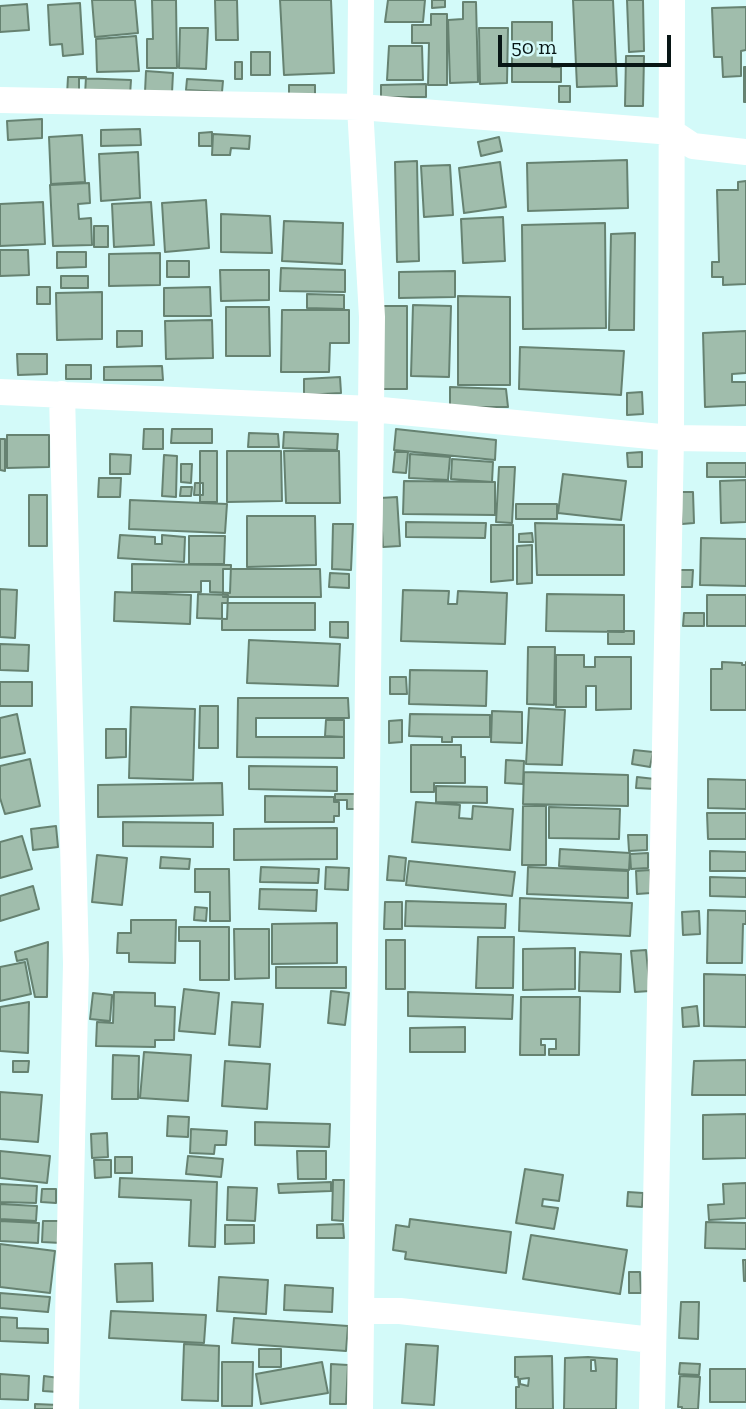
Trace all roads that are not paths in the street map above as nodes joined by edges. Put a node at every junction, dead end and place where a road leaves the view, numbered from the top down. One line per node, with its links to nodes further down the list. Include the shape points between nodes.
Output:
1 (361, 0): 4 (street)
2 (672, 0): 5 (street)
3 (0, 100): 4 (street)
4 (360, 107): 5 (street); 9 (street, via 372,317)
5 (672, 132): 6 (street, via 693,146); 10 (street)
6 (746, 152)
7 (0, 392): 8 (street)
8 (62, 394): 9 (street); 14 (street, via 76,964)
9 (371, 409): 10 (street); 12 (street)
10 (671, 438): 11 (street); 13 (street)
11 (746, 439)
12 (362, 1311): 13 (street, via 400,1311); 15 (street)
13 (652, 1340): 16 (street)
14 (66, 1409)
15 (360, 1409)
16 (652, 1409)

